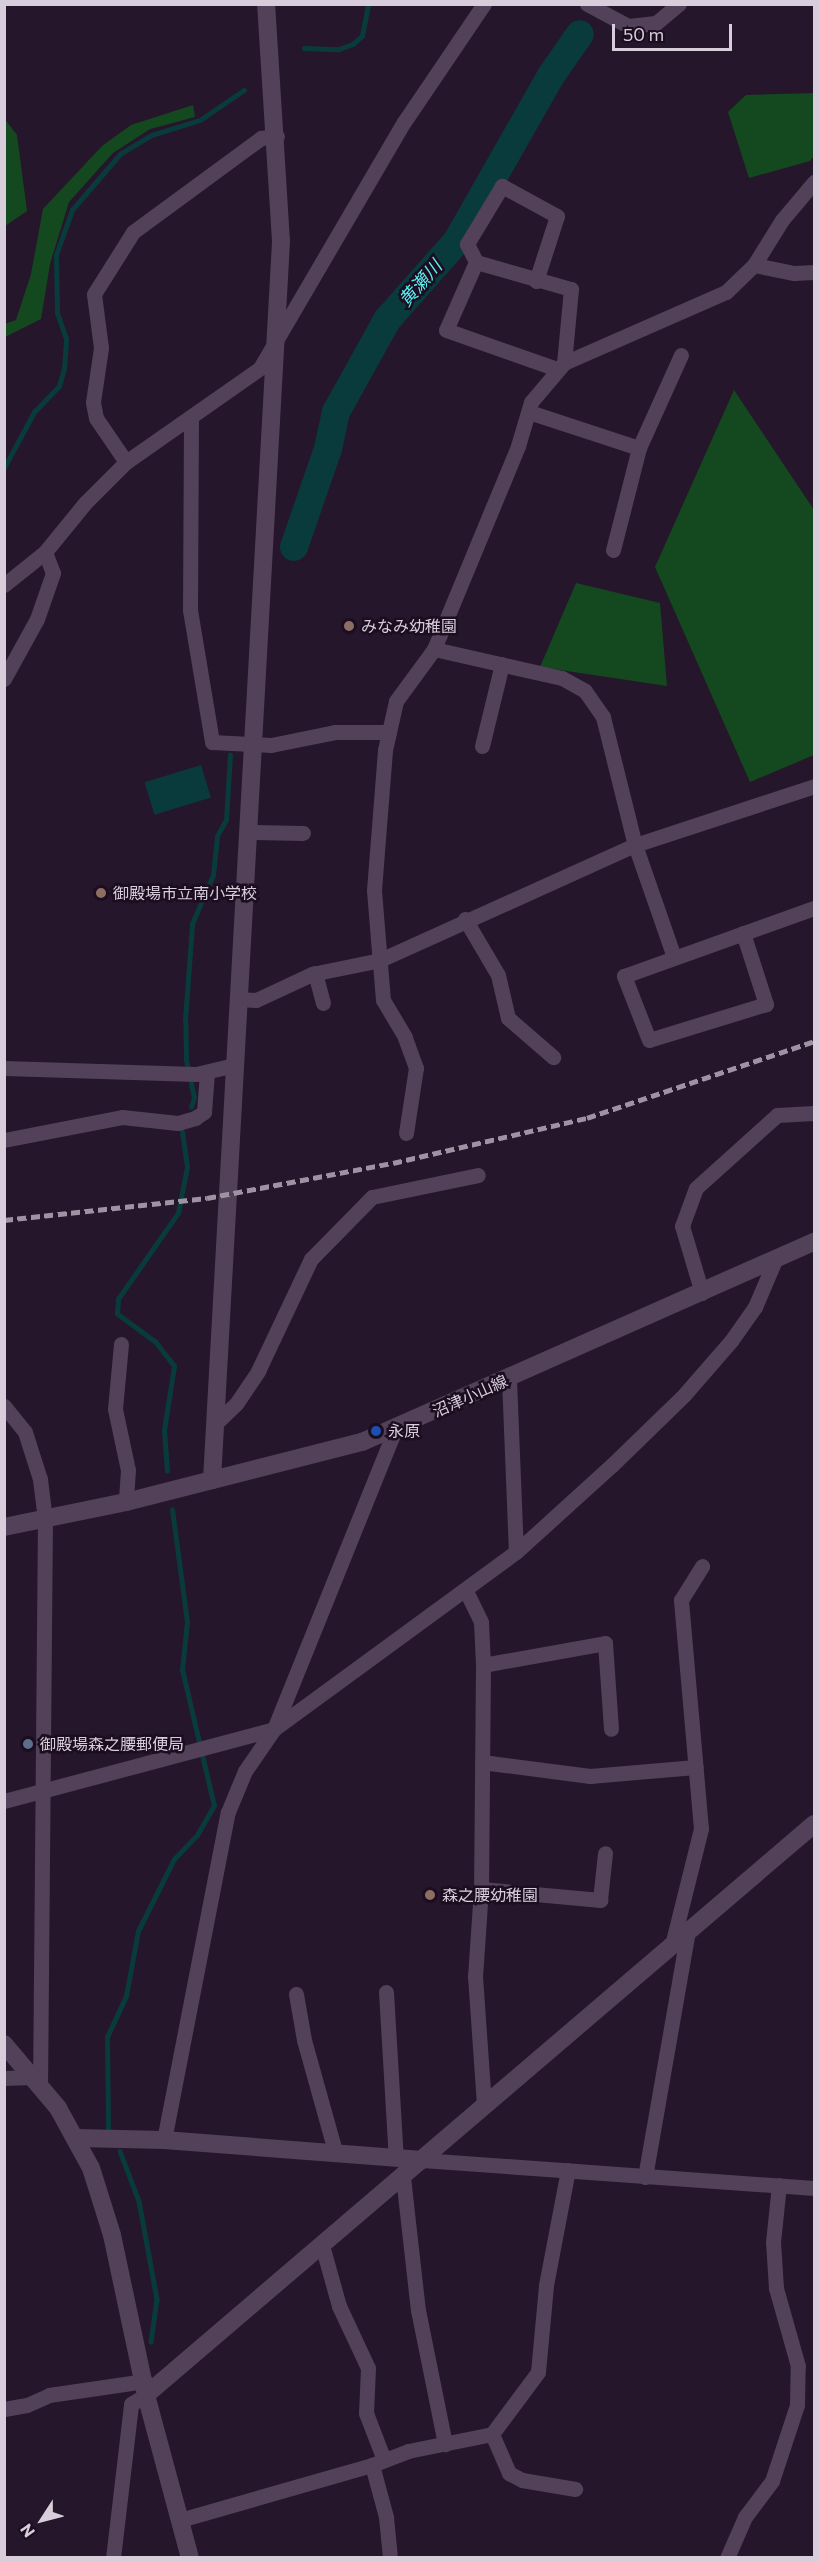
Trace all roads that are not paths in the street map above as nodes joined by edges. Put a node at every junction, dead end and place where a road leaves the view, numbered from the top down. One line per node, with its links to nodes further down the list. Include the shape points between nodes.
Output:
1 (266, 4): 5 (street)
2 (587, 4): 3 (street, via 628,26 656,23)
3 (679, 4)
4 (481, 5): 11 (street, via 404,122)
5 (277, 136): 11 (street, via 281,241); 17 (street, via 261,138 133,231 94,294 101,348 93,402 96,418)
6 (814, 182): 8 (street, via 782,220)
7 (476, 262): 10 (street); 10 (street, via 467,244 502,186 557,216); 13 (street, via 446,330)
8 (754, 265): 9 (street); 13 (street, via 726,292 632,329)
9 (814, 273)
10 (536, 281): 13 (street, via 572,289)
11 (276, 342): 15 (street, via 260,368); 25 (street)
12 (681, 355): 16 (street)
13 (561, 366): 14 (street, via 531,402)
14 (529, 412): 16 (street); 21 (street)
15 (191, 420): 17 (street); 25 (street, via 190,610 212,742)
16 (639, 448): 18 (street)
17 (126, 462): 19 (street, via 85,503)
18 (613, 550)
19 (45, 552): 20 (street); 23 (street, via 52,573 38,619)
20 (4, 585)
21 (434, 648): 22 (street); 24 (street, via 396,701)
22 (502, 664): 26 (street); 30 (street, via 562,678 585,691 603,717)
23 (4, 679)
24 (389, 732): 25 (street, via 335,732 271,745); 35 (street, via 374,890)
25 (252, 744): 28 (street)
26 (482, 746)
27 (814, 786): 30 (street)
28 (247, 832): 29 (street); 37 (street)
29 (303, 833)
30 (635, 845): 32 (street); 34 (street)
31 (814, 908): 33 (street)
32 (465, 920): 35 (street); 39 (street, via 498,975 508,1018)
33 (743, 933): 34 (street); 34 (street, via 766,1004 649,1040 624,976)
34 (674, 957)
35 (380, 960): 36 (street); 44 (street, via 383,1000 405,1036 416,1068)
36 (315, 973): 37 (street, via 256,1000); 38 (street)
37 (237, 999): 40 (street)
38 (323, 1003)
39 (553, 1057)
40 (232, 1065): 42 (street); 53 (street)
41 (4, 1068): 42 (street)
42 (202, 1073): 45 (street, via 204,1112 195,1119 178,1123 122,1117)
43 (814, 1113): 49 (street, via 777,1115 696,1188 682,1226)
44 (406, 1133)
45 (4, 1140)
46 (478, 1175): 53 (street, via 372,1197 311,1258 258,1371 236,1404)
47 (814, 1242): 48 (street, 沼津小山線)
48 (775, 1260): 49 (street, 沼津小山線); 59 (street, via 755,1306 684,1395)
49 (702, 1293): 51 (street, 沼津小山線)
50 (121, 1344): 56 (street, via 115,1409 128,1470)
51 (509, 1379): 54 (street, 沼津小山線); 59 (street)
52 (4, 1406): 57 (street, via 25,1432 40,1479)
53 (215, 1424): 55 (street)
54 (395, 1430): 55 (street, 沼津小山線); 63 (street)
55 (212, 1480): 56 (street, 沼津小山線)
56 (126, 1502): 57 (street, 沼津小山線)
57 (45, 1518): 58 (street, 沼津小山線); 67 (street)
58 (4, 1527)
59 (516, 1552): 61 (street)
60 (702, 1566): 66 (street, via 681,1600)
61 (466, 1590): 62 (street, via 481,1622); 63 (street)
62 (483, 1665): 64 (street, via 605,1643); 65 (street)
63 (274, 1729): 67 (street); 81 (street, via 245,1771 228,1812)
64 (611, 1729)
65 (482, 1761): 66 (street, via 590,1776); 71 (street)
66 (696, 1767): 73 (street, via 701,1829)
67 (43, 1791): 68 (street); 78 (street)
68 (4, 1801)
69 (814, 1824): 72 (street)
70 (605, 1853): 71 (street, via 600,1900)
71 (481, 1889): 79 (street, via 475,1976)
72 (688, 1931): 73 (street); 87 (street)
73 (672, 1945): 79 (street)
74 (386, 1992): 83 (street)
75 (296, 1994): 82 (street, via 304,2040)
76 (4, 2044): 78 (street)
77 (4, 2078): 78 (street)
78 (36, 2082): 80 (street)
79 (484, 2106): 84 (street)
80 (77, 2138): 81 (street); 91 (street, via 112,2235)
81 (164, 2140): 82 (street)
82 (335, 2151): 83 (street)
83 (396, 2158): 84 (street)
84 (422, 2160): 85 (street); 86 (street)
85 (568, 2170): 87 (street); 93 (street, via 546,2285 538,2372)
86 (403, 2176): 90 (street); 94 (street, via 418,2310)
87 (645, 2177): 88 (street)
88 (779, 2186): 89 (street); 101 (street, via 773,2242 776,2288 798,2366 797,2405 772,2481 745,2517)
89 (814, 2188)
90 (322, 2245): 91 (street); 95 (street, via 339,2306 368,2367 366,2413)
91 (146, 2388): 92 (street, via 49,2395 27,2405); 97 (street); 98 (street, via 131,2404)
92 (4, 2409)
93 (492, 2434): 94 (street); 96 (street, via 509,2473 522,2480)
94 (445, 2444): 95 (street)
95 (378, 2463): 97 (street); 100 (street)
96 (575, 2489)
97 (180, 2520): 99 (street)
98 (113, 2558)
99 (190, 2558)
100 (390, 2558)
101 (727, 2558)

